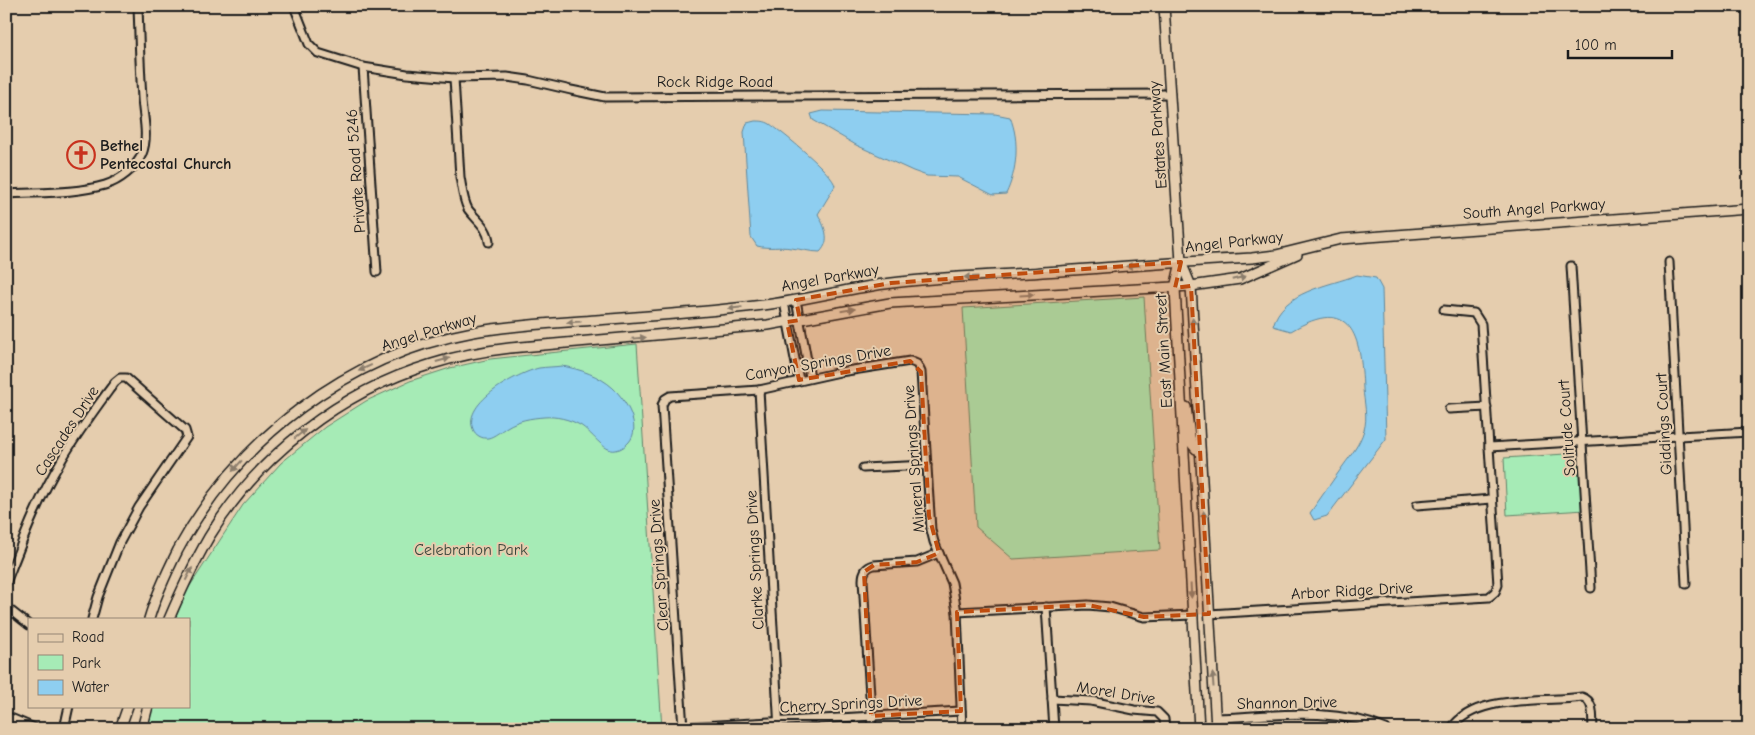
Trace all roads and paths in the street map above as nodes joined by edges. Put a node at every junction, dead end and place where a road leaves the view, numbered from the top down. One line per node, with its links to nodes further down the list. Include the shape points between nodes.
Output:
1 (138, 6): 7 (street, via 146,137 137,163 118,179 101,186)
2 (294, 6): 4 (street, Rock Ridge Road, via 309,44 318,53)
3 (1164, 6): 6 (main road, Estates Parkway)
4 (363, 67): 5 (street, Rock Ridge Road); 14 (street, Private Road 5246)
5 (454, 78): 6 (street, Rock Ridge Road, via 507,76 605,97); 9 (street, via 463,192 467,207 486,230)
6 (1170, 94): 11 (main road, Estates Parkway)
7 (6, 194)
8 (1749, 209): 10 (main road, South Angel Parkway, via 1395,234)
9 (489, 242)
10 (1323, 243): 11 (main road, Angel Parkway, via 1276,255); 15 (main road, Angel Parkway, one-way to 10, via 1240,279)
11 (1181, 262): 15 (main road, East Main Street); 16 (main road, East Main Street); 17 (main road, Angel Parkway, one-way to 17, via 891,283)
12 (1668, 262): 31 (street, Giddings Court)
13 (1571, 266): 32 (street, Solitude Court)
14 (378, 272)
15 (1191, 286): 16 (main road, Angel Parkway); 34 (main road, East Main Street, one-way to 15)
16 (1175, 288): 20 (main road, Angel Parkway, one-way to 16, via 890,304); 25 (main road, East Main Street)
17 (796, 300): 18 (main road, Angel Parkway); 20 (street)
18 (784, 302): 21 (street); 49 (main road, Angel Parkway, one-way to 49, via 470,332 407,350 363,369 322,392 284,420 218,487 173,559)
19 (1444, 310): 28 (street, via 1474,313 1481,324)
20 (800, 320): 21 (main road, Angel Parkway); 23 (street)
21 (787, 322): 24 (street); 50 (main road, Angel Parkway, one-way to 21, via 210,536 266,464 337,407 376,385 430,364 483,352)
22 (917, 364): 23 (street, Canyon Springs Drive, via 910,361); 35 (street, Mineral Springs Drive, via 921,372)
23 (810, 377): 24 (street, Canyon Springs Drive)
24 (799, 380): 26 (street, Canyon Springs Drive)
25 (1180, 382): 34 (main road, via 1192,444); 47 (main road, East Main Street, one-way to 47)
26 (758, 390): 27 (street, Canyon Springs Drive); 60 (street, Clarke Springs Drive)
27 (664, 399): 61 (street, Clear Springs Drive)
28 (1487, 407): 29 (street); 33 (street)
29 (1449, 409)
30 (1749, 432): 31 (street)
31 (1678, 436): 32 (street); 41 (street, Giddings Court)
32 (1582, 442): 33 (street); 42 (street, Solitude Court)
33 (1489, 447): 37 (street)
34 (1200, 450): 46 (main road, East Main Street, one-way to 34)
35 (926, 465): 36 (street); 39 (street, Mineral Springs Drive, via 931,530)
36 (863, 468)
37 (1492, 499): 38 (street); 46 (street, Arbor Ridge Drive, via 1498,585 1489,597)
38 (1417, 505)
39 (939, 553): 45 (street, Mineral Springs Drive, via 952,583); 58 (street, via 917,562 870,566 864,572)
40 (6, 583): 48 (street, Cascades Drive, via 60,462 117,380 128,380 187,434 120,542)
41 (1686, 584)
42 (1592, 588)
43 (6, 607): 51 (street)
44 (1046, 607): 45 (street); 47 (street, via 1098,605 1144,617); 52 (street)
45 (957, 612): 56 (street, Mineral Springs Drive)
46 (1209, 614): 47 (main road); 59 (main road, East Main Street, one-way to 46)
47 (1193, 616): 70 (main road, East Main Street)
48 (92, 618)
49 (149, 618)
50 (169, 618)
51 (28, 624)
52 (1052, 699): 68 (street); 69 (street, Morel Drive, via 1091,701 1157,712 1164,719)
53 (69, 708): 63 (street)
54 (127, 708): 64 (main road)
55 (147, 708): 65 (main road)
56 (961, 711): 58 (street, Cherry Springs Drive); 67 (street, Mineral Springs Drive)
57 (6, 716): 62 (street)
58 (871, 716): 60 (street, Cherry Springs Drive); 66 (street)
59 (1216, 718): 71 (main road, East Main Street); 72 (street, Shannon Drive, via 1334,715 1368,721)
60 (778, 725): 61 (street, Cherry Springs Drive)
61 (683, 728)
62 (37, 729)
63 (64, 729)
64 (120, 729)
65 (142, 729)
66 (872, 729)
67 (962, 729)
68 (1054, 729)
69 (1165, 729)
70 (1199, 729)
71 (1216, 729)
72 (1386, 729)
73 (1452, 729): 74 (street, via 1471,710 1489,705 1582,697 1592,705)
74 (1593, 729)

